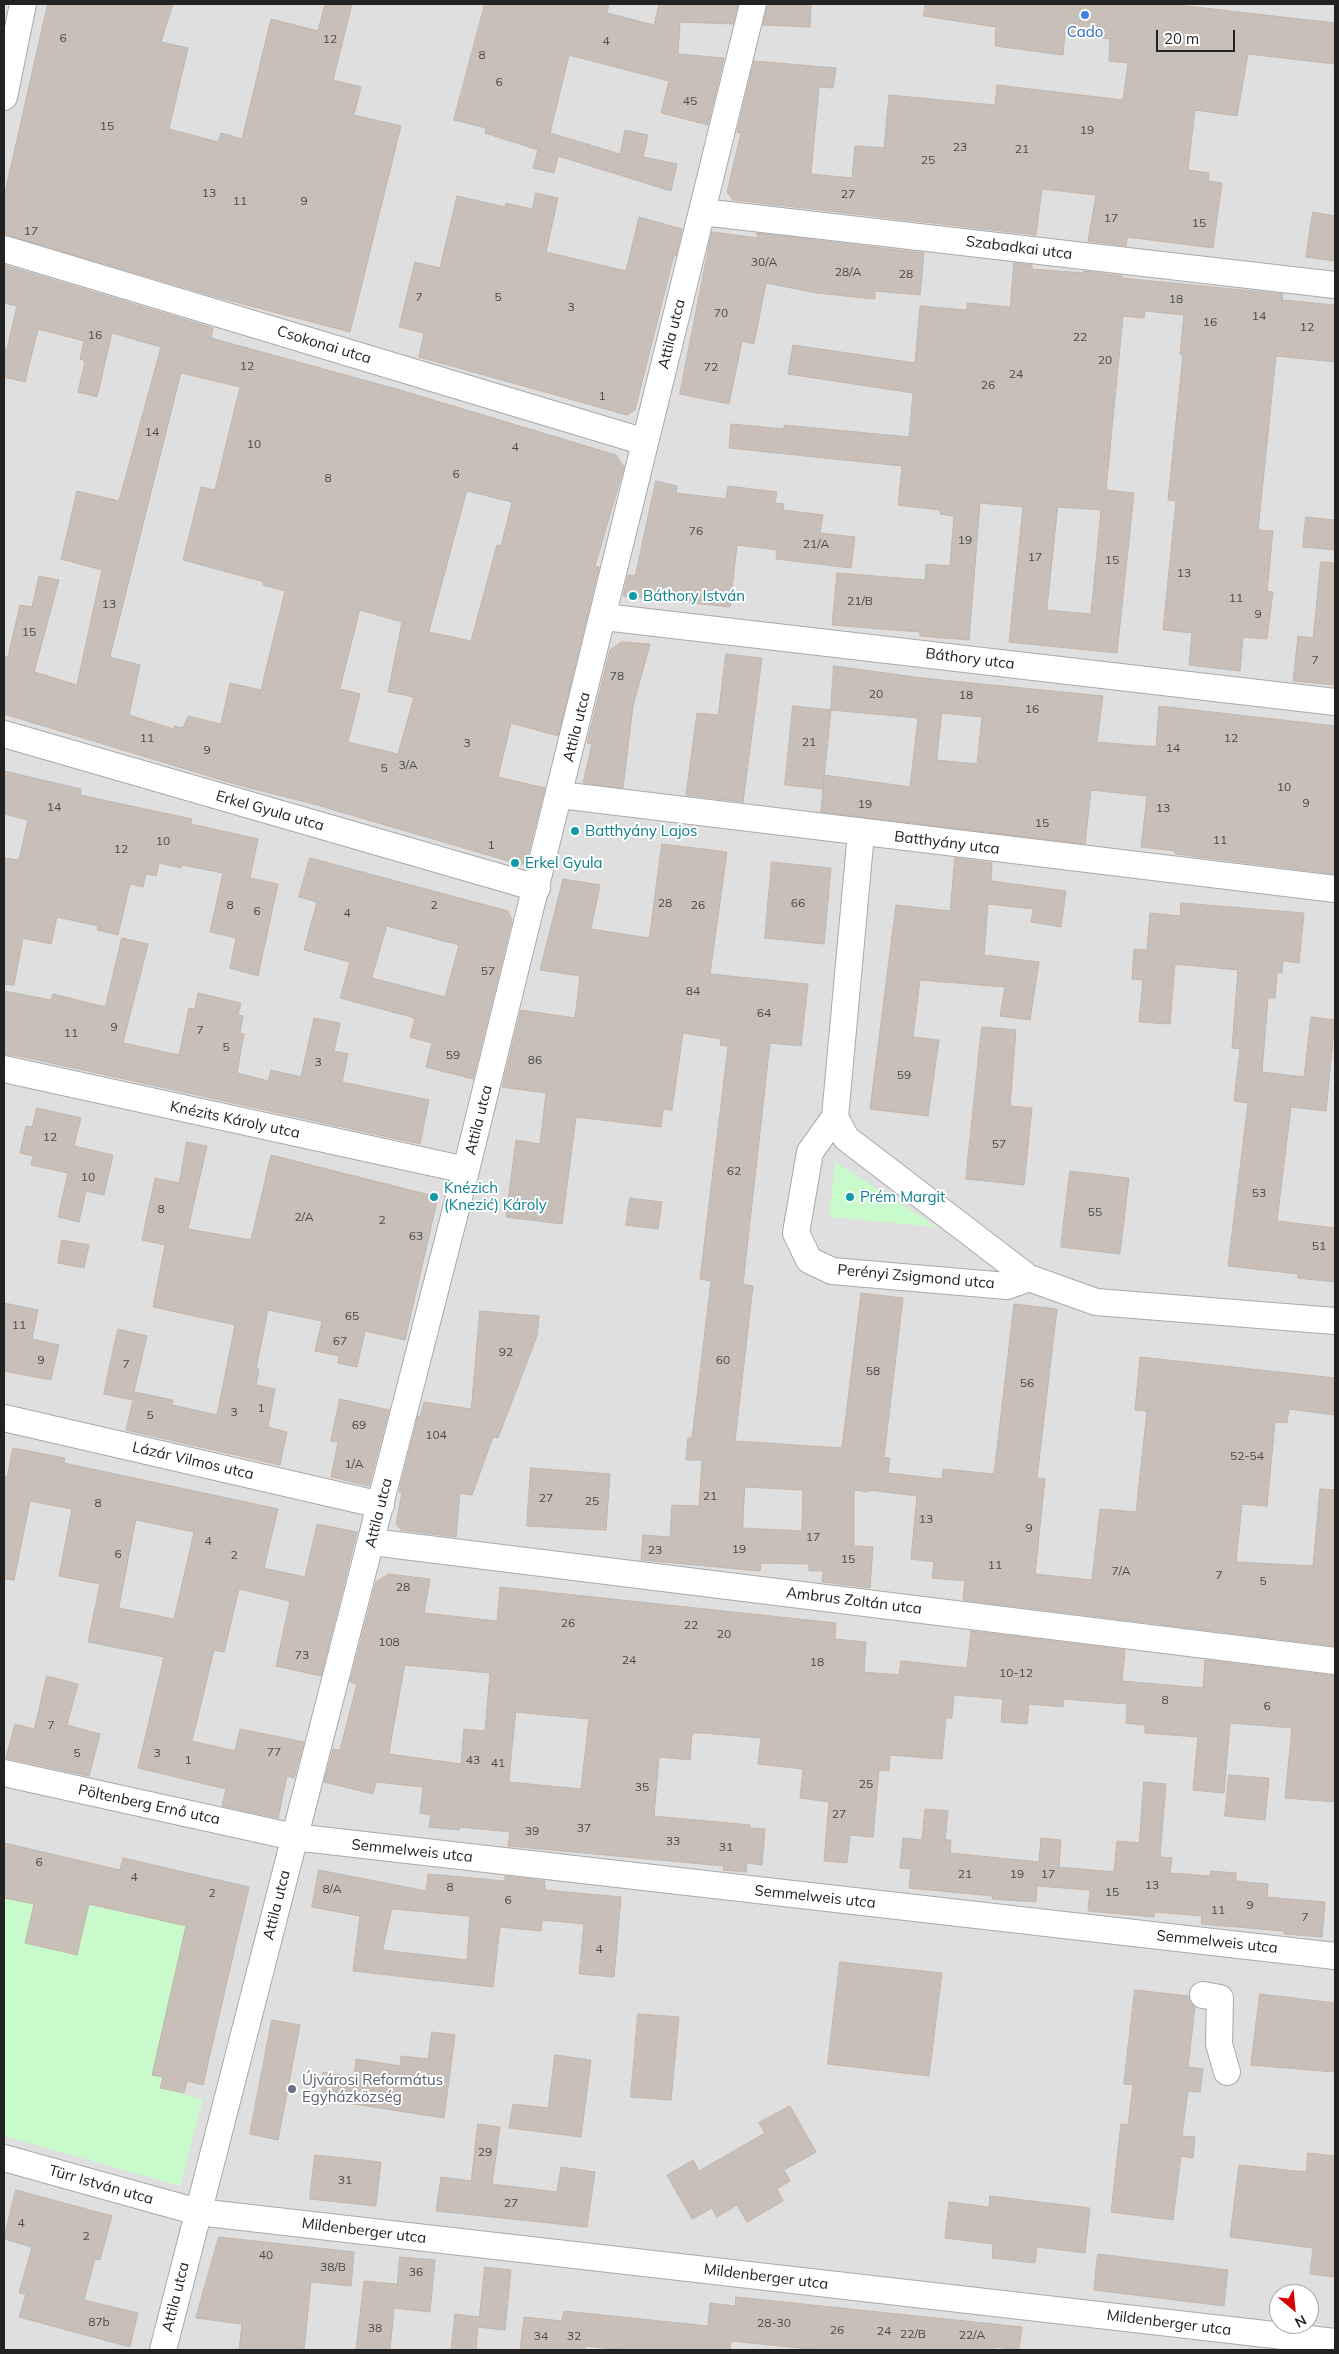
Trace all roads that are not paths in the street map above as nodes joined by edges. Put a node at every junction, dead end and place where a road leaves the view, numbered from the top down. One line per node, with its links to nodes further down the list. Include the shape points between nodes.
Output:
1 (24, 4): 3 (street)
2 (753, 4): 4 (street, Attila utca)
3 (4, 97)
4 (702, 212): 6 (street, Szabadkai utca); 7 (street, Attila utca)
5 (4, 248): 7 (street, Csokonai utca)
6 (1335, 285)
7 (645, 442): 8 (street, Attila utca)
8 (604, 617): 9 (street, Báthory utca); 11 (street, Attila utca)
9 (1335, 702)
10 (4, 734): 13 (street, Erkel Gyula utca)
11 (560, 795): 12 (street, Batthyány utca); 13 (street, Attila utca)
12 (861, 833): 14 (street, Batthyány utca); 16 (street)
13 (537, 888): 17 (street, Attila utca)
14 (1335, 889)
15 (4, 1069): 17 (street, Knézits Károly utca)
16 (835, 1117): 18 (street, Perényi Zsigmond utca, via 846,1138); 18 (street, Perényi Zsigmond utca, via 810,1152 796,1233 809,1260 832,1271 1007,1286)
17 (466, 1170): 21 (street, Attila utca)
18 (1029, 1278): 19 (street, Perényi Zsigmond utca, via 1096,1302)
19 (1335, 1321)
20 (4, 1418): 21 (street, Lázár Vilmos utca)
21 (382, 1505): 22 (street, Attila utca)
22 (372, 1542): 23 (street, Ambrus Zoltán utca); 25 (street, Attila utca)
23 (1335, 1660)
24 (4, 1773): 25 (street, Pöltenberg Ernő utca)
25 (294, 1838): 26 (street, Semmelweis utca); 30 (street, Attila utca)
26 (1335, 1956)
27 (1203, 1995): 28 (street, via 1220,1998 1219,2044)
28 (1227, 2072)
29 (4, 2158): 30 (street, Türr István utca)
30 (198, 2212): 31 (street, Mildenberger utca); 32 (street, Attila utca)
31 (1335, 2342)
32 (163, 2350)

